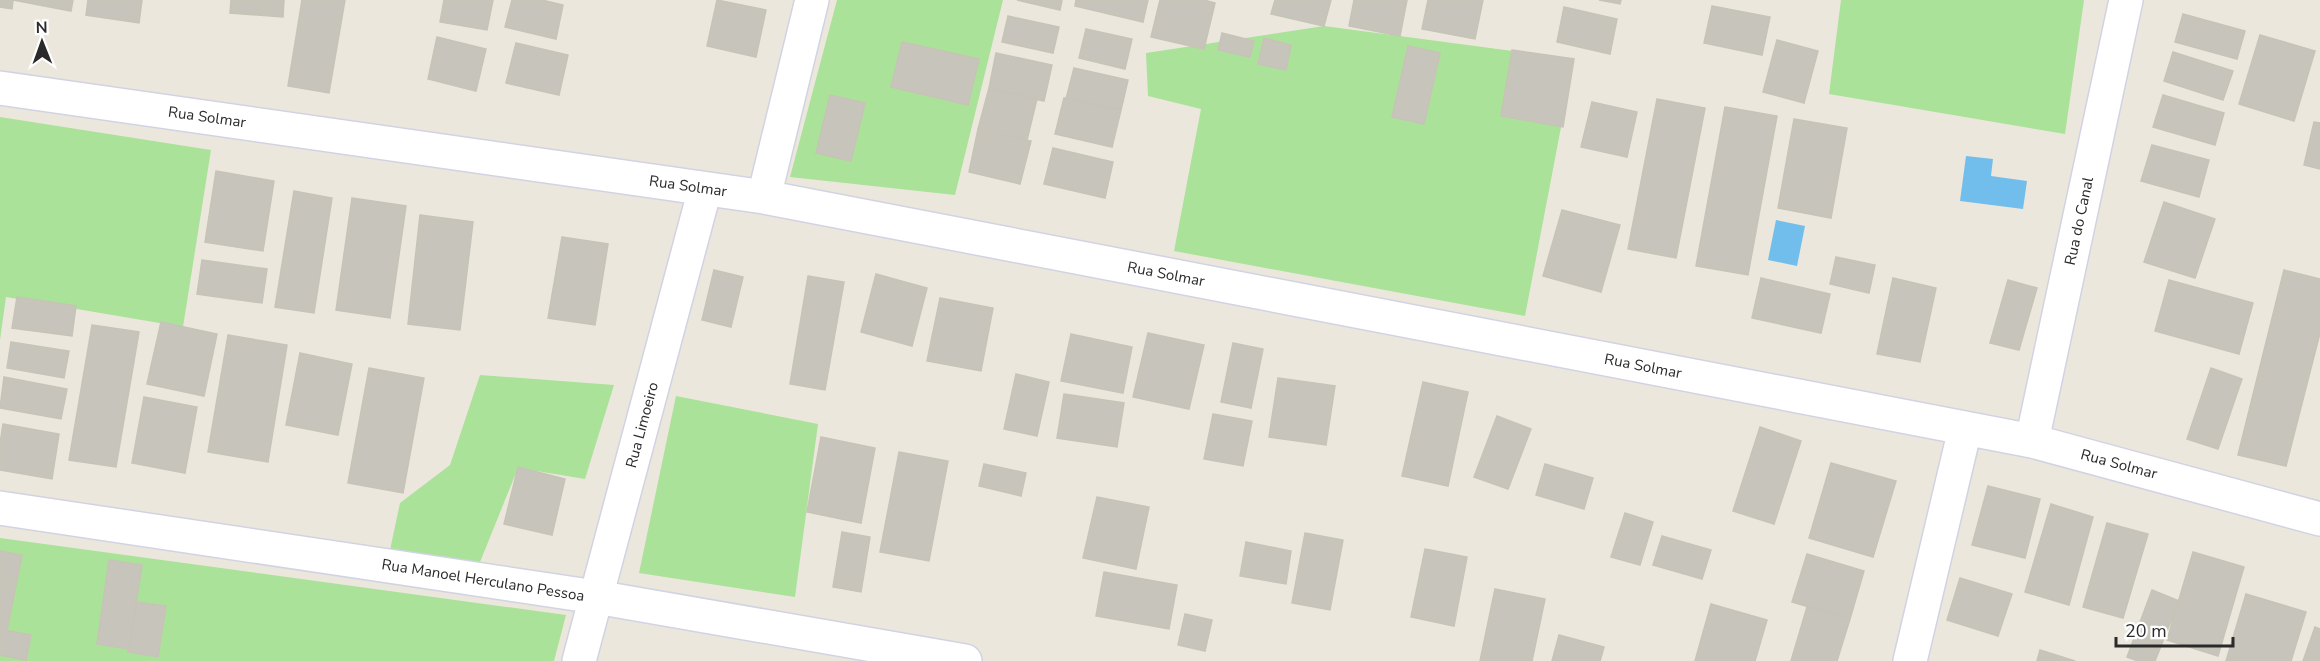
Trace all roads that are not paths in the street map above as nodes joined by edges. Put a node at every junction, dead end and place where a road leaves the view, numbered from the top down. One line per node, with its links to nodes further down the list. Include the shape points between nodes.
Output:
1 (812, 0): 5 (street)
2 (2126, 0): 7 (street, Rua do Canal)
3 (0, 88): 4 (street, Rua Solmar)
4 (705, 189): 5 (street, Rua Solmar); 10 (street, Rua Limoeiro)
5 (764, 196): 6 (street, Rua Solmar)
6 (1965, 429): 7 (street, Rua Solmar); 13 (street)
7 (2032, 441): 9 (street, Rua Solmar)
8 (0, 508): 10 (street, Rua Manoel Herculano Pessoa)
9 (2320, 519)
10 (596, 597): 11 (street, Rua Limoeiro); 12 (street, Rua Manoel Herculano Pessoa)
11 (579, 661)
12 (965, 661)
13 (1911, 661)

